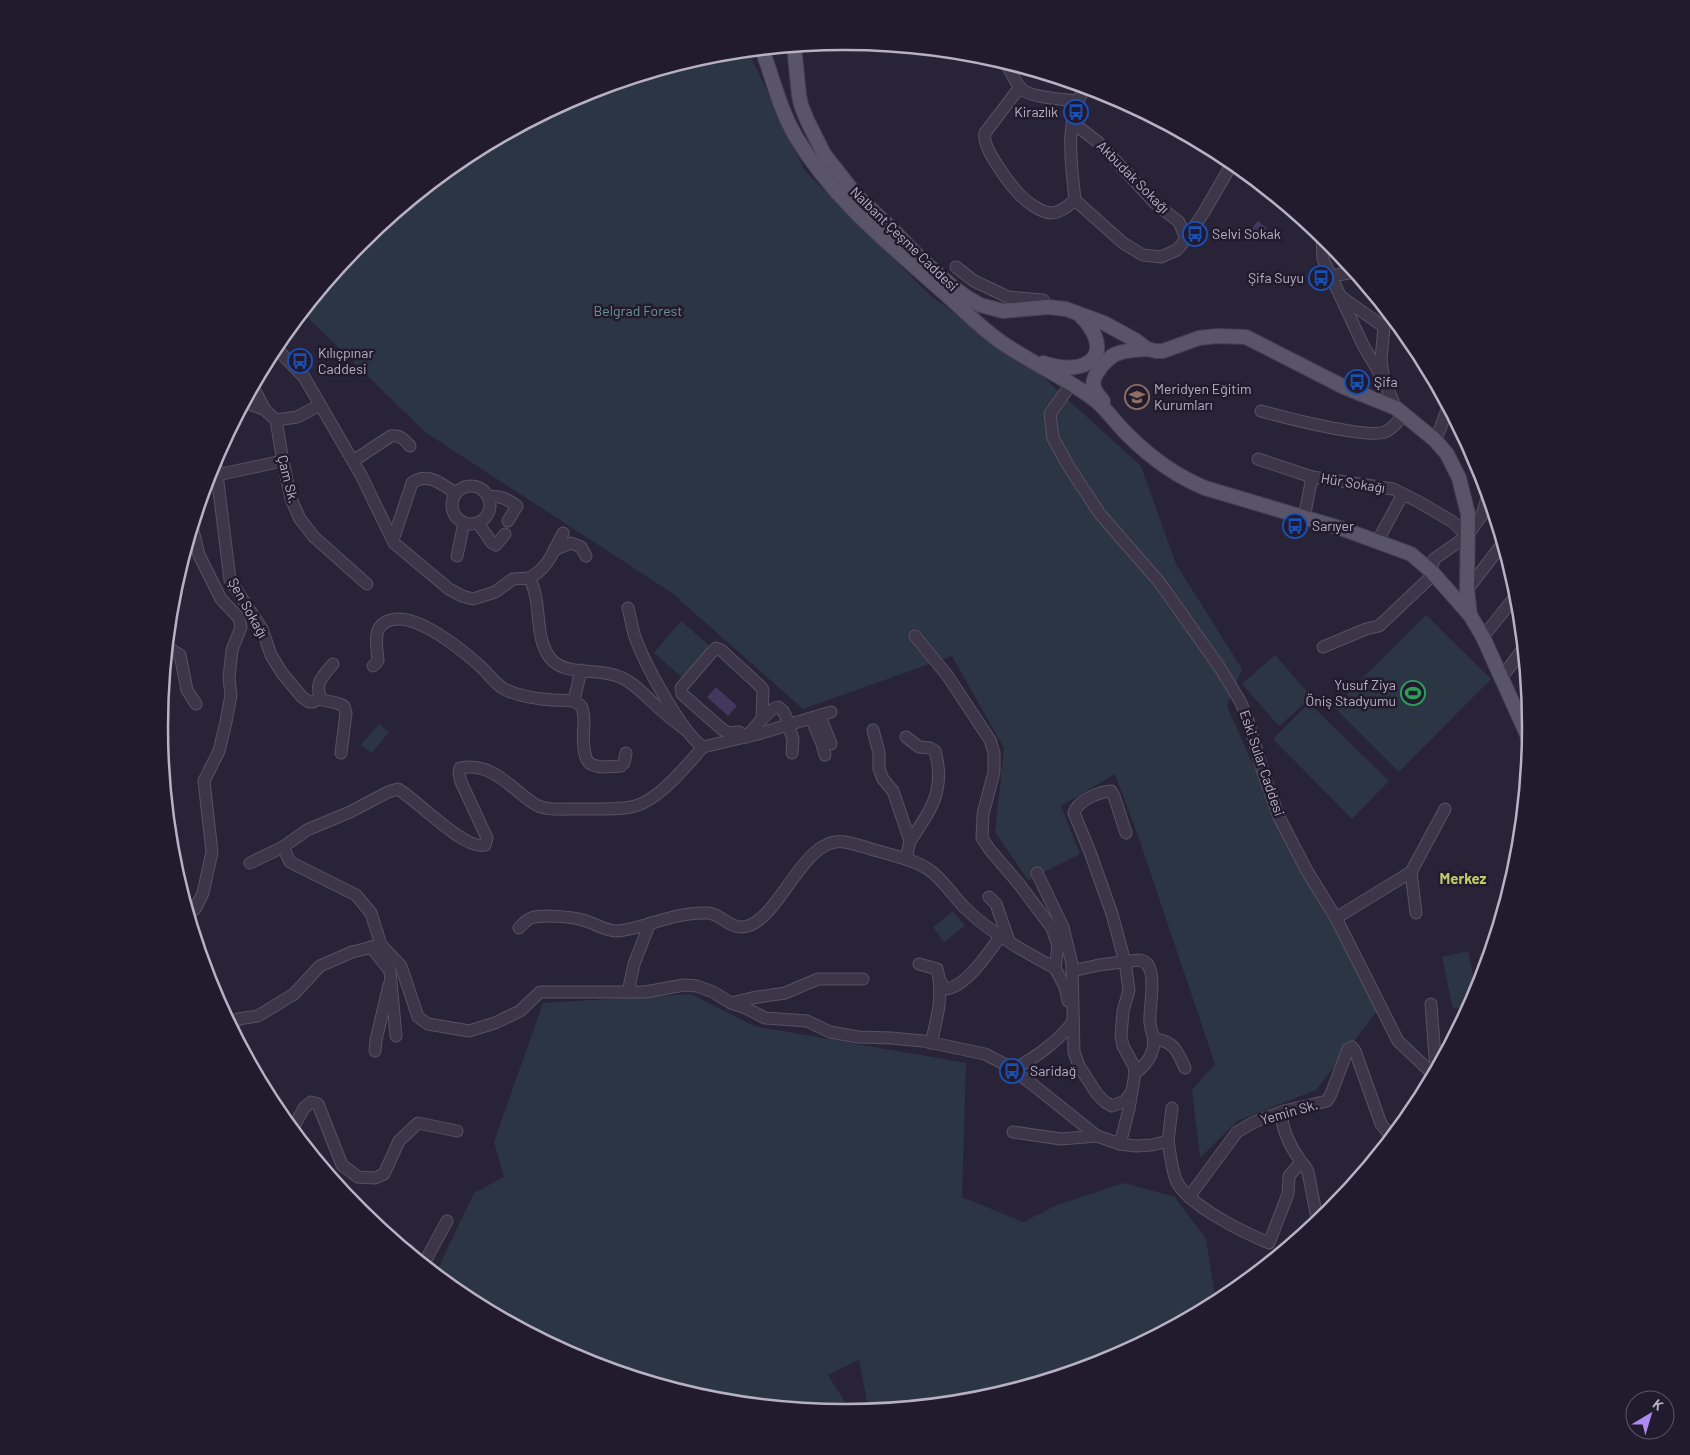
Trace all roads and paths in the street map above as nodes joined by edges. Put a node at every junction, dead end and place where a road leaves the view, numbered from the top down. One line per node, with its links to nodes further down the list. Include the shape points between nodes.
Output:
1 (795, 52): 18 (main road, Nalbant Çeşme Caddesi, via 799,95 807,120 824,154 856,195 940,276 980,305 1003,311)
2 (764, 55): 5 (main road)
3 (770, 55): 5 (main road)
4 (1011, 71): 6 (street)
5 (772, 78): 24 (main road, via 796,137 838,196 981,326)
6 (1020, 87): 8 (street, via 1034,95); 11 (street, via 986,134 985,142 1004,175 1029,203 1052,213)
7 (1081, 93): 8 (street)
8 (1077, 101): 9 (street)
9 (1072, 122): 11 (street, via 1070,151); 12 (street, Akbudak Sokağı, via 1099,143 1156,204 1180,222)
10 (1229, 170): 12 (street)
11 (1075, 200): 12 (street, via 1122,242 1143,256 1161,258 1176,250)
12 (1186, 239)
13 (1322, 247): 16 (street, via 1323,259)
14 (956, 267): 18 (street, via 974,281 1008,296 1043,300)
15 (1347, 273): 16 (street)
16 (1331, 276): 17 (street)
17 (1339, 296): 20 (street); 25 (street)
18 (1048, 307): 19 (main road, Nalbant Çeşme Caddesi)
19 (1077, 312): 22 (main road, Nalbant Çeşme Caddesi, via 1104,323); 24 (main road, via 1094,334 1097,348 1088,365 1071,369)
20 (1387, 322)
21 (1389, 324): 25 (street, via 1381,359)
22 (1147, 349): 31 (main road, via 1163,351 1199,338 1217,336 1246,338 1344,387); 34 (main road, via 1113,355 1094,376 1093,387)
23 (281, 353): 29 (street, via 304,377)
24 (1033, 362): 26 (main road)
25 (1384, 381): 31 (street)
26 (1071, 384): 34 (main road, via 1092,397); 110 (street, Eski Sular Caddesi, via 1050,414 1053,438 1100,514 1160,584 1240,701 1279,817)
27 (256, 393): 30 (street)
28 (250, 404): 30 (street)
29 (320, 405): 35 (street, via 297,417); 39 (street)
30 (266, 410): 35 (street)
31 (1400, 410): 32 (street, via 1392,428 1383,433 1318,425); 36 (main road)
32 (1261, 411)
33 (1446, 416): 36 (street)
34 (1113, 417): 49 (main road, via 1134,441 1170,471 1188,481)
35 (276, 420): 40 (street, Çam Sk.)
36 (1435, 440): 47 (main road, via 1447,454 1459,478)
37 (410, 446): 39 (street, via 404,439 391,436)
38 (1258, 459): 42 (street, Hür Sokağı)
39 (353, 460): 57 (street)
40 (282, 461): 41 (street); 66 (street, Çam Sk., via 291,499 300,519 314,537)
41 (217, 475): 70 (street, Şen Sokağı, via 230,580)
42 (1312, 477): 44 (street, Hür Sokağı, via 1393,489); 49 (street)
43 (456, 494): 45 (street, via 465,487 477,487); 51 (street, via 452,508); 57 (street, via 432,478 416,480 412,483)
44 (1403, 494): 55 (street, Hür Sokağı, via 1453,522); 58 (street)
45 (488, 497): 50 (street, via 505,498 517,506); 52 (street, via 490,510)
46 (1485, 505): 48 (street)
47 (1468, 514): 48 (street); 55 (main road)
48 (1482, 514): 55 (street)
49 (1304, 518): 58 (main road)
50 (508, 521)
51 (464, 523): 52 (street); 61 (street)
52 (478, 524): 54 (street, via 492,543 496,544)
53 (563, 533): 60 (street)
54 (505, 534)
55 (1466, 536): 63 (street, via 1434,559); 68 (main road)
56 (195, 538): 65 (street)
57 (392, 540): 64 (street, via 449,589 462,596 473,599 495,592 513,579)
58 (1377, 542): 63 (main road, via 1411,554)
59 (1498, 549): 68 (street)
60 (554, 550): 62 (street, via 571,543 581,547); 64 (street, via 546,566)
61 (457, 556)
62 (586, 556)
63 (1432, 572): 67 (main road); 75 (street, via 1379,626)
64 (530, 578): 80 (street, via 534,585 541,634 551,658 561,666)
65 (212, 582): 70 (street, via 236,603); 108 (street, via 221,599 239,618 241,627 232,650 231,695 224,729 204,781 212,852 203,892)
66 (367, 584)
67 (1447, 590): 68 (main road, via 1453,594); 72 (main road)
68 (1467, 590): 72 (main road)
69 (1510, 602): 74 (street)
70 (247, 608): 82 (street, Şen Sokağı, via 262,629 282,673 309,702)
71 (628, 608): 89 (street, via 634,634 650,669)
72 (1470, 616): 74 (main road)
73 (915, 636): 117 (street, via 947,675 990,740 994,772 983,814 982,838 1052,928 1058,946)
74 (1483, 636): 81 (main road)
75 (1323, 647)
76 (172, 650): 84 (street, via 180,655 188,690)
77 (1519, 656): 81 (street)
78 (333, 664): 82 (street, via 318,685)
79 (373, 666): 83 (street, via 378,661 378,630 384,622 397,618 414,621 455,646 505,689 550,700)
80 (582, 670): 83 (street); 89 (street, via 620,677)
81 (1502, 677): 85 (main road)
82 (320, 698): 95 (street, via 344,706)
83 (574, 701): 96 (street, via 581,707 584,717 583,744 587,761 591,765 621,766)
84 (196, 704)
85 (1522, 708)
86 (820, 715): 88 (street); 93 (street); 98 (street)
87 (762, 720): 88 (street, via 778,707); 91 (street); 91 (street, via 760,686 716,648 681,688 682,694 723,730 739,732)
88 (789, 725): 91 (street); 97 (street)
89 (686, 730): 94 (street)
90 (874, 730): 101 (street, via 879,769 892,791)
91 (746, 737): 94 (street)
92 (906, 737): 101 (street, via 919,747 935,751 940,768 933,804)
93 (831, 744)
94 (703, 747): 102 (street, via 658,794 633,807 552,809 535,805 503,778 486,770 467,766 460,768 461,782 487,838 482,846 450,831 398,789 307,830)
95 (341, 753)
96 (626, 753)
97 (792, 753)
98 (825, 755)
99 (1445, 809): 105 (street)
100 (1126, 832): 115 (street, via 1111,791 1075,808)
101 (910, 841): 103 (street)
102 (283, 847): 104 (street); 114 (street, via 290,862 356,895 371,913)
103 (906, 859): 111 (street, via 849,842 832,842 806,862 775,903 750,925 741,927 716,914 702,913); 113 (street, via 928,869 965,908)
104 (250, 863)
105 (1411, 872): 109 (street); 110 (street)
106 (1037, 873): 118 (street, via 1063,927)
107 (989, 897): 113 (street, via 996,904)
108 (193, 910)
109 (1416, 913)
110 (1336, 918): 134 (street, Eski Sular Caddesi, via 1398,1041)
111 (650, 923): 112 (street, via 616,931 582,919 545,916 529,918); 122 (street, via 634,964)
112 (519, 928)
113 (1005, 938): 117 (street); 121 (street, via 974,972 950,989 944,989)
114 (376, 946): 120 (street); 122 (street, via 402,966 418,1017 428,1024 446,1028 469,1031 495,1023 520,1010 540,992); 126 (street, via 320,966 294,994 258,1016 238,1019)
115 (1125, 962): 118 (street); 128 (street, via 1144,960 1147,964 1151,979 1150,1023); 135 (street, via 1129,990 1121,1036)
116 (919, 964): 121 (street, via 937,969)
117 (1055, 968): 125 (street, via 1065,988)
118 (1072, 971): 125 (street)
119 (863, 978): 123 (street, via 818,979 785,993)
120 (391, 979): 127 (street); 130 (street)
121 (941, 982): 129 (street)
122 (628, 992): 123 (street, via 697,986)
123 (731, 1003): 129 (street, via 765,1018 807,1021 830,1032)
124 (1431, 1004): 131 (street)
125 (1073, 1022): 133 (street, via 1060,1038); 136 (street, via 1074,1052 1097,1094 1112,1106 1125,1101)
126 (235, 1023)
127 (396, 1036)
128 (1155, 1039): 132 (street, via 1175,1047); 135 (street, via 1146,1066)
129 (931, 1043): 133 (street, via 985,1054)
130 (374, 1051)
131 (1435, 1060)
132 (1185, 1068)
133 (1013, 1070): 143 (street)
134 (1429, 1070)
135 (1135, 1073): 136 (street)
136 (1131, 1093): 145 (street)
137 (1172, 1108): 144 (street)
138 (1281, 1112): 142 (street, Yemin Sk., via 1327,1101 1348,1049 1352,1047 1381,1124); 146 (street, via 1281,1124); 147 (street, Yemin Sk., via 1237,1132)
139 (296, 1123): 140 (street, via 304,1108 311,1102 318,1104 342,1165 358,1176 375,1178 384,1174 399,1141 418,1123)
140 (458, 1131)
141 (1013, 1132): 143 (street, via 1061,1139)
142 (1388, 1132)
143 (1097, 1136): 145 (street)
144 (1168, 1141): 145 (street, via 1136,1146); 147 (street, via 1177,1182)
145 (1120, 1144)
146 (1301, 1162): 147 (street, via 1289,1176 1288,1194 1269,1243 1222,1220); 148 (street, via 1308,1172)
147 (1189, 1197)
148 (1316, 1214)
149 (447, 1221): 150 (street)
150 (426, 1259)

